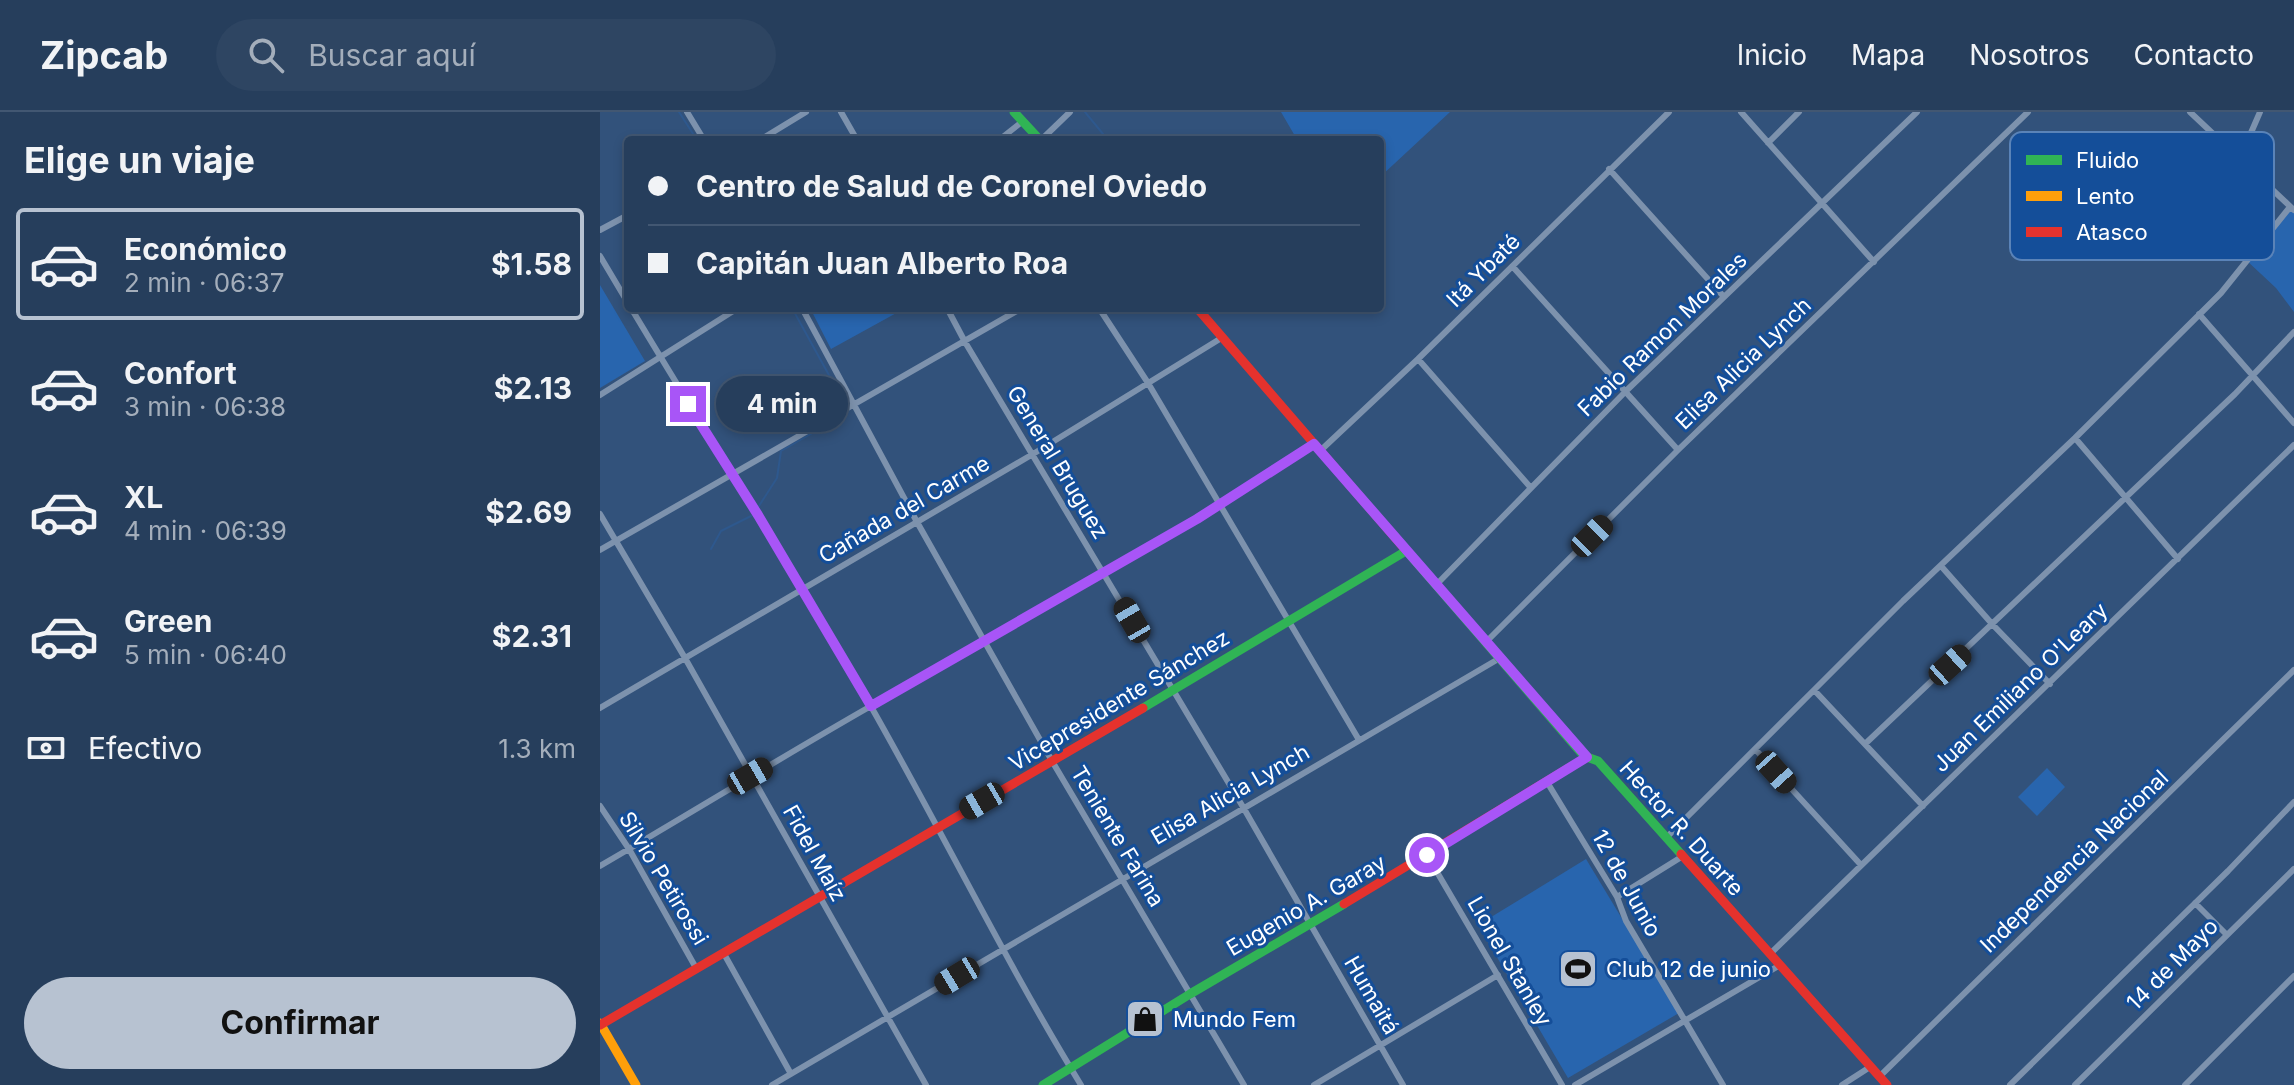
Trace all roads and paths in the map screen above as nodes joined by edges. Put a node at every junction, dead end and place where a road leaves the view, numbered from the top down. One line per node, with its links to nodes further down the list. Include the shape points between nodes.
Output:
1 (687, 112): 16 (street)
2 (806, 112): 17 (street)
3 (841, 112): 18 (street)
4 (1014, 112): 13 (main road)
5 (1070, 112): 21 (street)
6 (1669, 112): 23 (street, Itá Ybaté)
7 (1741, 112): 22 (street)
8 (1799, 112): 22 (street)
9 (1917, 112): 25 (street, Fabio Ramon Morales)
10 (2028, 112): 32 (street, Elisa Alicia Lynch)
11 (2190, 112): 14 (street)
12 (2260, 112): 15 (street)
13 (1023, 121): 19 (street); 20 (main road)
14 (2212, 132)
15 (2251, 132)
16 (702, 136)
17 (767, 136)
18 (855, 136)
19 (1004, 136)
20 (1037, 136)
21 (1045, 136)
22 (1768, 143): 25 (street)
23 (1609, 169): 33 (street, Itá Ybaté); 35 (street)
24 (2274, 191): 26 (street)
25 (1823, 204): 32 (street); 35 (street, Fabio Ramon Morales)
26 (2293, 209): 29 (street)
27 (624, 217): 28 (street)
28 (600, 230)
29 (2274, 231)
30 (600, 256): 34 (street)
31 (2249, 260): 43 (street)
32 (1874, 262): 58 (street, Elisa Alicia Lynch)
33 (1513, 267): 48 (street, Itá Ybaté); 51 (street)
34 (624, 296)
35 (1724, 297): 51 (street, Fabio Ramon Morales)
36 (633, 312): 47 (street)
37 (732, 312): 47 (street)
38 (804, 312): 53 (street, Teniente Farina)
39 (949, 312): 46 (street, General Bruguez)
40 (1015, 312): 46 (street)
41 (1102, 312): 50 (street)
42 (1201, 312): 45 (main road, Hector R. Duarte)
43 (2199, 314): 49 (street); 55 (street)
44 (2294, 332): 49 (street)
45 (1223, 337): 50 (street, Cañada del Carme); 57 (main road, Hector R. Duarte)
46 (965, 342): 53 (street); 59 (street, General Bruguez)
47 (660, 357): 52 (street); 60 (street)
48 (1418, 359): 57 (street, Itá Ybaté); 61 (street)
49 (2252, 377): 54 (street); 62 (street)
50 (1148, 383): 59 (street, Cañada del Carme); 63 (street)
51 (1626, 391): 58 (street); 61 (street, Fabio Ramon Morales)
52 (600, 395)
53 (853, 403): 60 (street); 65 (street, Teniente Farina)
54 (2294, 423)
55 (2075, 438): 62 (street); 70 (street)
56 (2294, 445): 69 (street, Juan Emiliano O'Leary)
57 (1317, 447): 63 (street, Itá Ybaté); 68 (main road, Hector R. Duarte)
58 (1678, 450): 77 (street, Elisa Alicia Lynch)
59 (1033, 454): 65 (street, Cañada del Carme); 71 (street, General Bruguez)
60 (731, 474): 66 (street); 73 (street)
61 (1531, 488): 72 (street, Fabio Ramon Morales)
62 (2125, 497): 69 (street); 75 (street)
63 (1220, 505): 71 (street, Itá Ybaté); 74 (street)
64 (600, 514): 66 (street, Fidel Maíz)
65 (917, 522): 73 (street, Cañada del Carme); 76 (street, Teniente Farina)
66 (615, 541): 67 (street); 78 (street, Fidel Maíz)
67 (600, 550)
68 (1406, 551): 72 (main road, Hector R. Duarte); 74 (main road, Vicepresidente Sánchez)
69 (2178, 559): 81 (street, Juan Emiliano O'Leary)
70 (1941, 566): 75 (street); 83 (street)
71 (1104, 574): 76 (street, Itá Ybaté); 82 (street, General Bruguez)
72 (1436, 585): 77 (main road, Hector R. Duarte)
73 (803, 589): 78 (street, Cañada del Carme); 84 (street)
74 (1288, 620): 82 (main road, Vicepresidente Sánchez); 86 (street)
75 (1993, 625): 81 (street); 87 (street)
76 (985, 641): 84 (street, Itá Ybaté); 90 (street, Teniente Farina)
77 (1485, 643): 79 (main road, Hector R. Duarte)
78 (685, 658): 85 (street, Cañada del Carme); 91 (street, Fidel Maíz)
79 (1500, 658): 86 (street, Elisa Alicia Lynch); 89 (main road, Hector R. Duarte)
80 (2294, 670): 126 (street, Independencia Nacional)
81 (2050, 684): 95 (street, Juan Emiliano O'Leary)
82 (1173, 690): 90 (main road, Vicepresidente Sánchez); 96 (street, General Bruguez)
83 (1814, 690): 87 (street); 88 (street)
84 (871, 706): 91 (street, Itá Ybaté); 97 (street)
85 (600, 708)
86 (1359, 740): 96 (street, Elisa Alicia Lynch)
87 (1865, 744): 95 (street)
88 (1755, 749): 98 (street); 102 (street)
89 (1587, 757): 92 (main road, Eugenio A. Garay); 98 (main road, Hector R. Duarte, via 1598,761)
90 (1052, 761): 97 (main road, Vicepresidente Sánchez); 105 (street, Teniente Farina)
91 (750, 776): 99 (street, Itá Ybaté); 106 (street, Fidel Maíz)
92 (1547, 782): 100 (main road, Eugenio A. Garay); 107 (street, 12 de Junio)
93 (2294, 802): 108 (street)
94 (600, 806): 99 (street, Silvio Petirossi)
95 (1923, 806): 102 (street, Juan Emiliano O'Leary)
96 (1243, 807): 105 (street, Elisa Alicia Lynch); 109 (street, General Bruguez)
97 (936, 828): 106 (main road, Vicepresidente Sánchez); 111 (street)
98 (1666, 838): 101 (main road, Hector R. Duarte)
99 (629, 849): 103 (street, Itá Ybaté); 115 (street, Silvio Petirossi)
100 (1427, 855): 109 (main road, Eugenio A. Garay); 116 (street, Lionel Stanley)
101 (1683, 856): 107 (street); 113 (main road, Hector R. Duarte)
102 (1861, 865): 113 (street, Juan Emiliano O'Leary)
103 (600, 866)
104 (2294, 869): 110 (street, 14 de Mayo)
105 (1122, 878): 111 (street, Elisa Alicia Lynch); 118 (street, Teniente Farina)
106 (818, 896): 112 (main road, Vicepresidente Sánchez); 119 (street, Fidel Maíz)
107 (1617, 897): 120 (street, 12 de Junio)
108 (2195, 903): 110 (street); 140 (street)
109 (1310, 923): 118 (main road, Eugenio A. Garay); 122 (street, Humaitá)
110 (2227, 935): 141 (street, 14 de Mayo)
111 (1004, 948): 119 (street, Elisa Alicia Lynch); 124 (street)
112 (723, 952): 115 (main road, Vicepresidente Sánchez); 125 (street, Silvio Petirossi)
113 (1770, 954): 114 (main road, Hector R. Duarte)
114 (1780, 965): 120 (street); 123 (main road, Hector R. Duarte)
115 (696, 968): 121 (main road, Vicepresidente Sánchez)
116 (1498, 975): 122 (street); 135 (street, Lionel Stanley)
117 (2294, 976): 142 (street)
118 (1190, 994): 124 (main road, Eugenio A. Garay); 132 (street, Teniente Farina)
119 (886, 1017): 125 (street, Elisa Alicia Lynch); 129 (street, Fidel Maíz)
120 (1686, 1020): 136 (street); 137 (street, 12 de Junio)
121 (600, 1024): 127 (main road)
122 (1380, 1045): 133 (street); 134 (street, Humaitá)
123 (1870, 1067): 126 (main road, Hector R. Duarte); 138 (street)
124 (1071, 1068): 130 (main road, Eugenio A. Garay); 131 (street)
125 (791, 1074): 128 (street, Elisa Alicia Lynch)
126 (1879, 1077): 139 (main road, Hector R. Duarte)
127 (636, 1085)
128 (772, 1085)
129 (926, 1085)
130 (1043, 1085)
131 (1081, 1085)
132 (1244, 1085)
133 (1314, 1085)
134 (1403, 1085)
135 (1562, 1085)
136 (1575, 1085)
137 (1723, 1085)
138 (1842, 1085)
139 (1887, 1085)
140 (2010, 1085)
141 (2075, 1085)
142 (2185, 1085)

